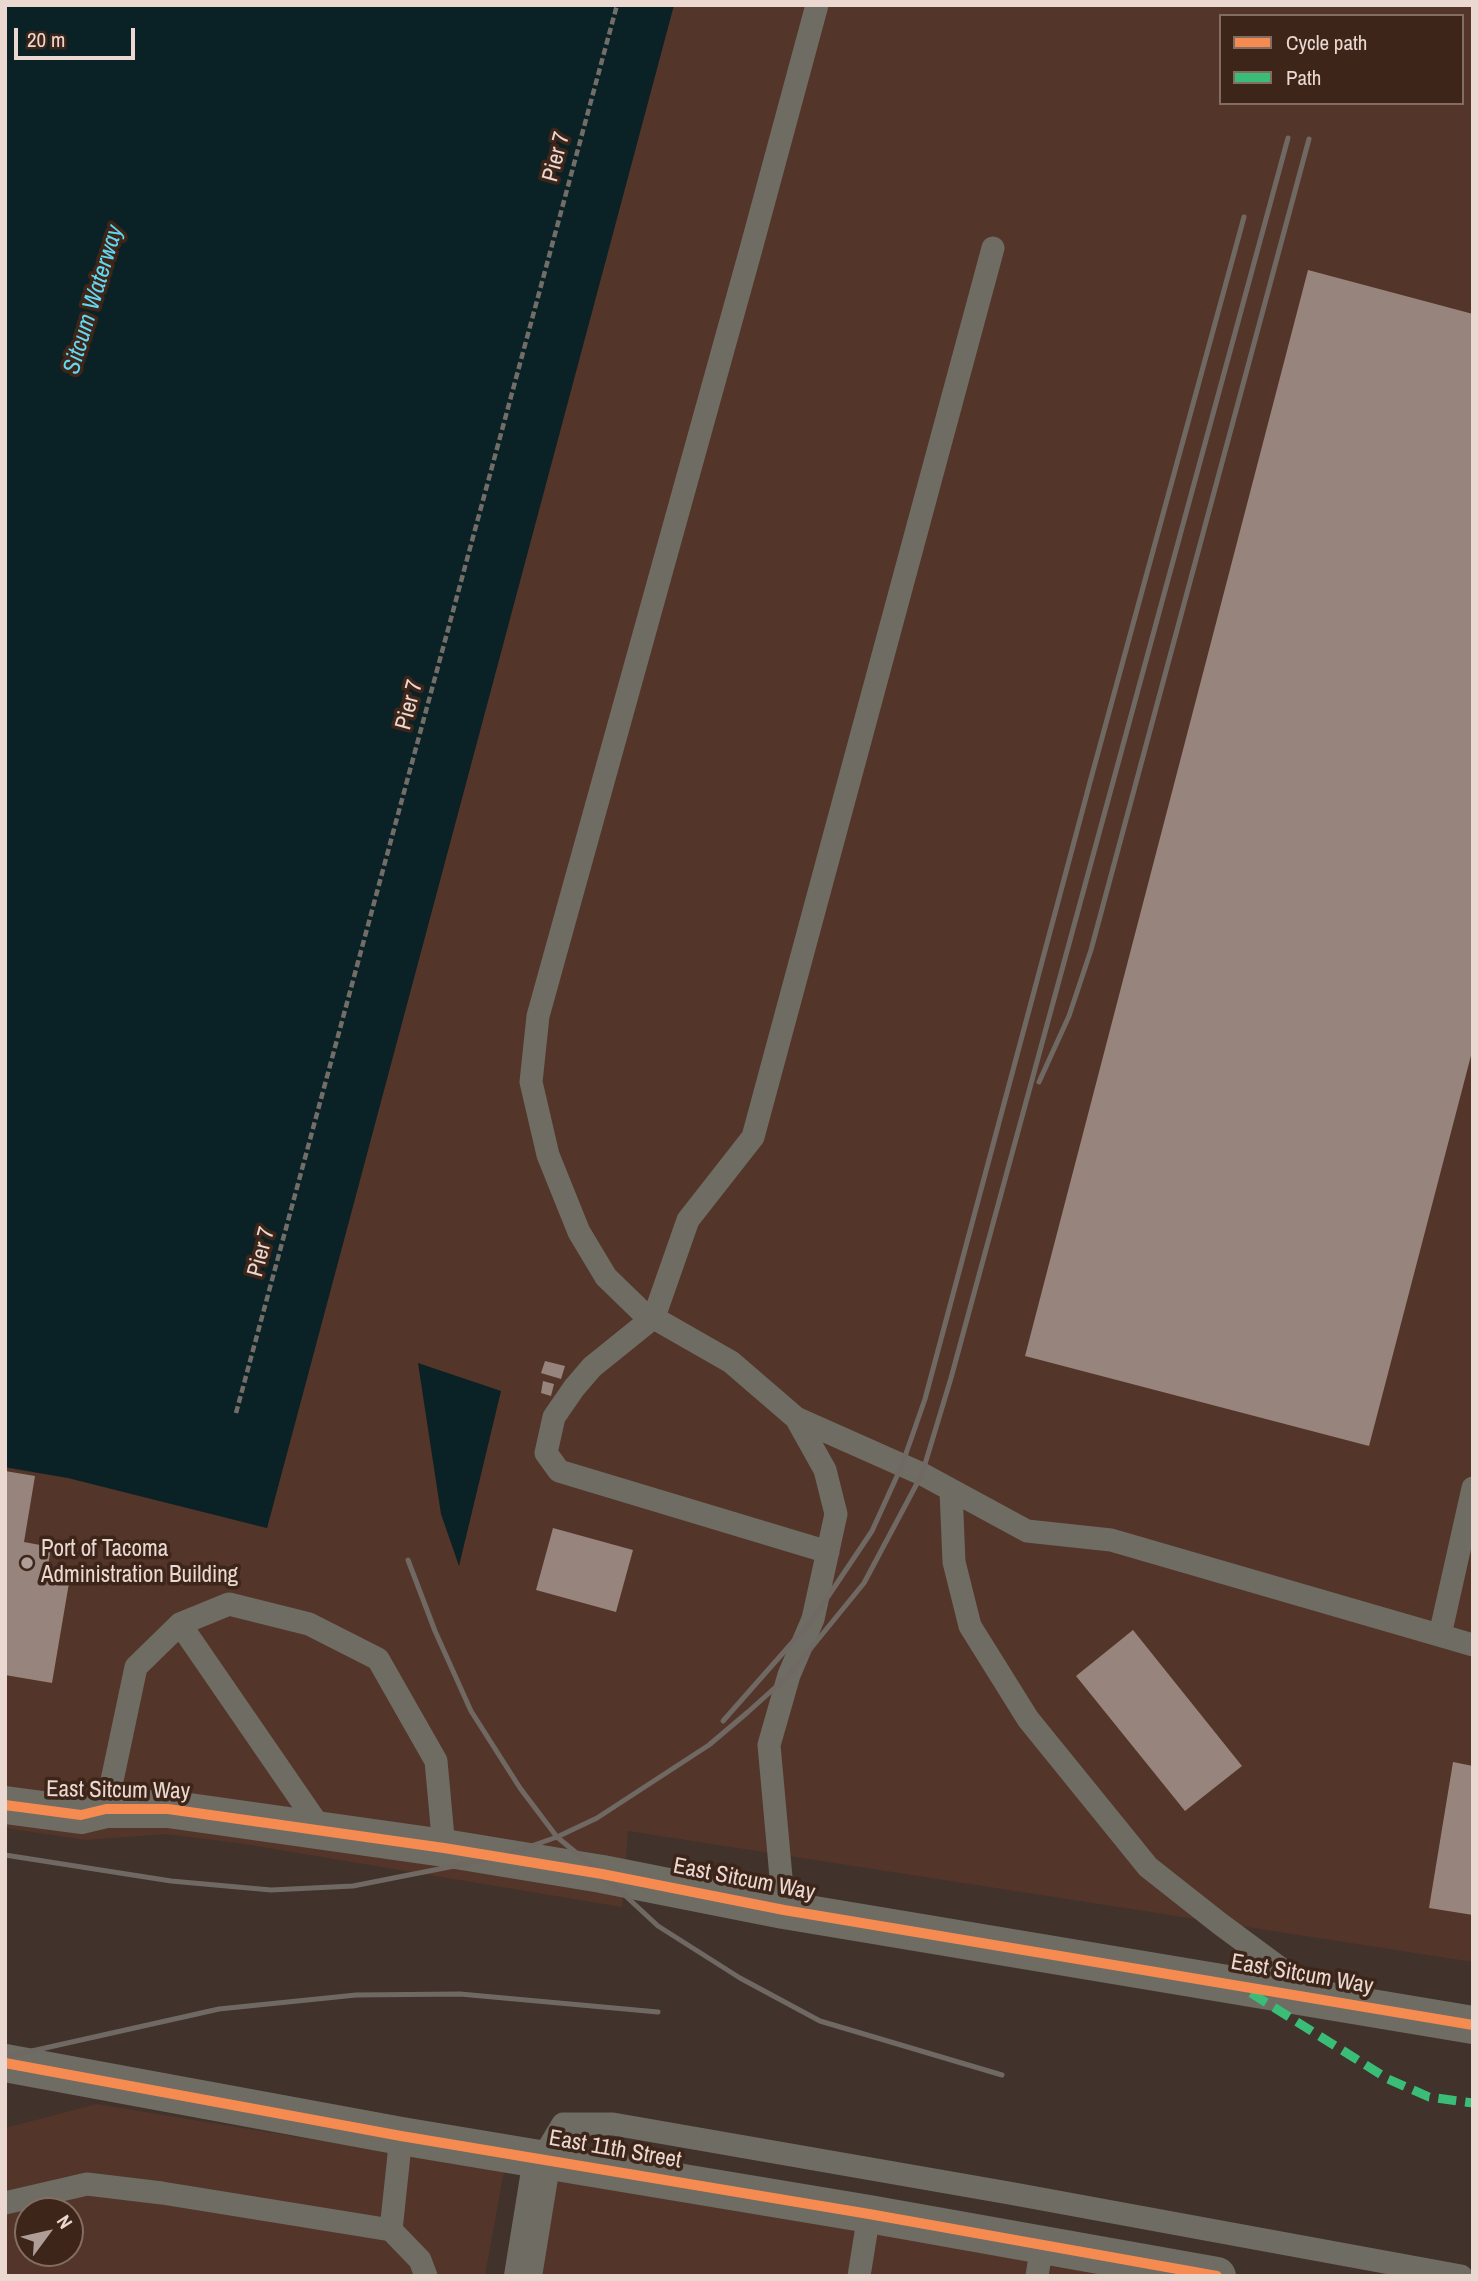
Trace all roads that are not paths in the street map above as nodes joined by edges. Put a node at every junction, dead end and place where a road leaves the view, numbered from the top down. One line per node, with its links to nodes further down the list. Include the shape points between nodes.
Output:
1 (817, 5): 3 (lane, via 538,1016 531,1082 548,1155 579,1232 606,1277 640,1310)
2 (993, 248): 3 (lane, via 752,1137 688,1220)
3 (654, 1317): 4 (lane, via 731,1362); 7 (lane, via 592,1367 554,1417 545,1453 559,1472)
4 (796, 1418): 6 (lane); 7 (lane, via 825,1470 836,1514)
5 (1473, 1488): 9 (lane)
6 (951, 1491): 9 (lane, via 1027,1531 1111,1540); 16 (lane, via 954,1562 970,1626 1028,1719 1148,1867)
7 (828, 1552): 15 (lane, via 813,1619 789,1675 769,1745)
8 (180, 1624): 12 (lane, via 136,1667); 13 (lane); 14 (lane, via 229,1604 309,1625 379,1659 436,1761)
9 (1440, 1635): 10 (lane)
10 (1473, 1645)
11 (5, 1805): 12 (street, East Sitcum Way, via 81,1815)
12 (106, 1809): 13 (street, East Sitcum Way, via 168,1809)
13 (323, 1832): 14 (street, East Sitcum Way)
14 (444, 1848): 15 (street, East Sitcum Way)
15 (784, 1910): 16 (street, East Sitcum Way)
16 (1323, 2000): 17 (street, East Sitcum Way)
17 (1473, 2025)
18 (5, 2063): 19 (street, East 11th Street)
19 (401, 2136): 20 (street, East 11th Street); 23 (lane)
20 (541, 2158): 22 (street, East 11th Street); 26 (street); 29 (lane, via 563,2124 613,2124)
21 (5, 2203): 23 (lane, via 87,2183)
22 (869, 2214): 24 (street, East 11th Street); 27 (lane)
23 (391, 2230): 25 (lane, via 420,2260)
24 (1040, 2260): 28 (street, East 11th Street)
25 (426, 2276)
26 (523, 2276)
27 (859, 2276)
28 (1217, 2276)
29 (1461, 2276)

